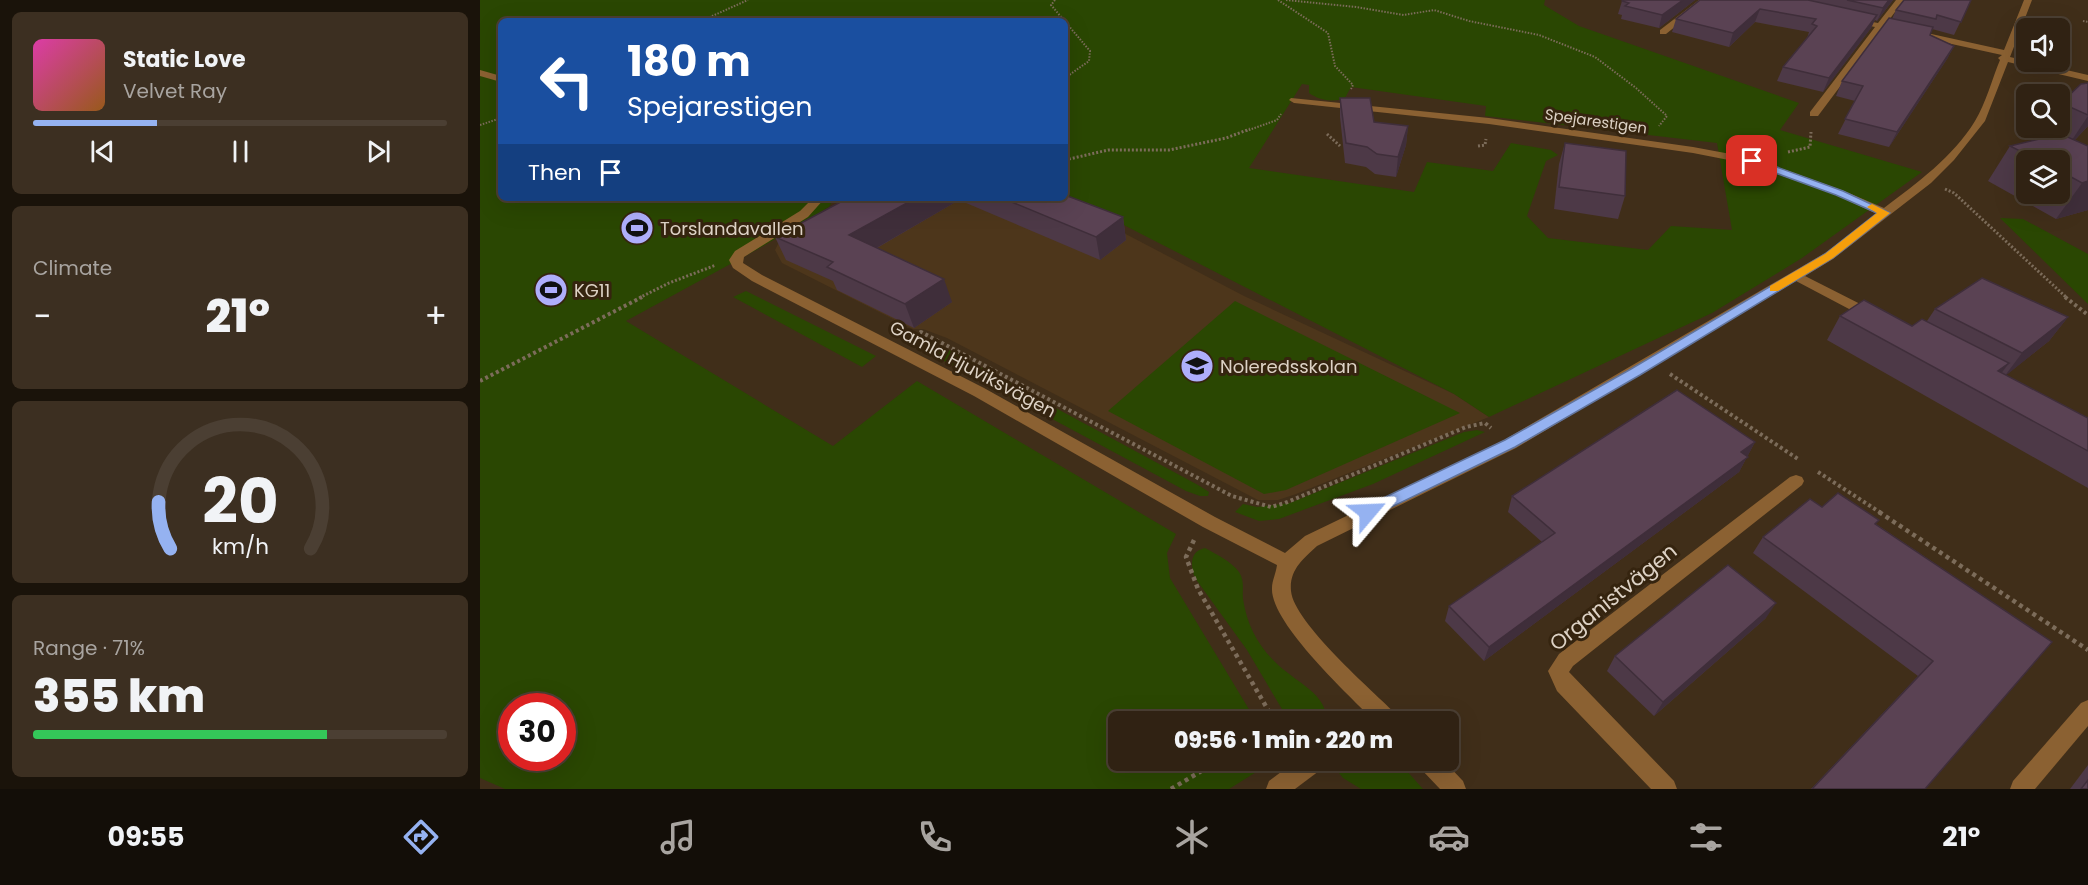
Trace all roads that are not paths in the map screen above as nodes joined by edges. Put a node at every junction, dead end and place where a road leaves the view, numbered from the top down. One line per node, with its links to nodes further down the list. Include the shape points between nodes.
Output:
1 (1704, 0): 6 (street)
2 (1900, 0): 5 (street)
3 (2028, 0): 7 (street)
4 (1848, 19): 5 (street)
5 (1881, 26): 7 (street); 12 (street)
6 (1663, 32)
7 (2004, 56): 10 (street); 14 (street, via 1980,121 1927,181)
8 (480, 73): 9 (street)
9 (498, 78)
10 (2088, 78)
11 (1294, 100): 14 (street, Spejarestigen, via 1489,121 1752,161)
12 (1814, 114)
13 (816, 201): 18 (street, Gamla Hjuviksvägen, via 804,214 748,247 735,260 741,268 980,392)
14 (1885, 213): 15 (street)
15 (1796, 276): 16 (street); 18 (street, via 1510,444 1311,541)
16 (1884, 322)
17 (1796, 481): 25 (street, Organistvägen, via 1566,660 1558,671 1564,684)
18 (1287, 562): 20 (street, via 1281,590 1284,602 1308,639)
19 (2088, 710): 26 (street)
20 (1376, 711)
21 (1301, 771): 23 (street)
22 (1438, 771): 24 (street)
23 (1277, 789)
24 (1455, 789)
25 (1666, 789)
26 (2021, 789)

